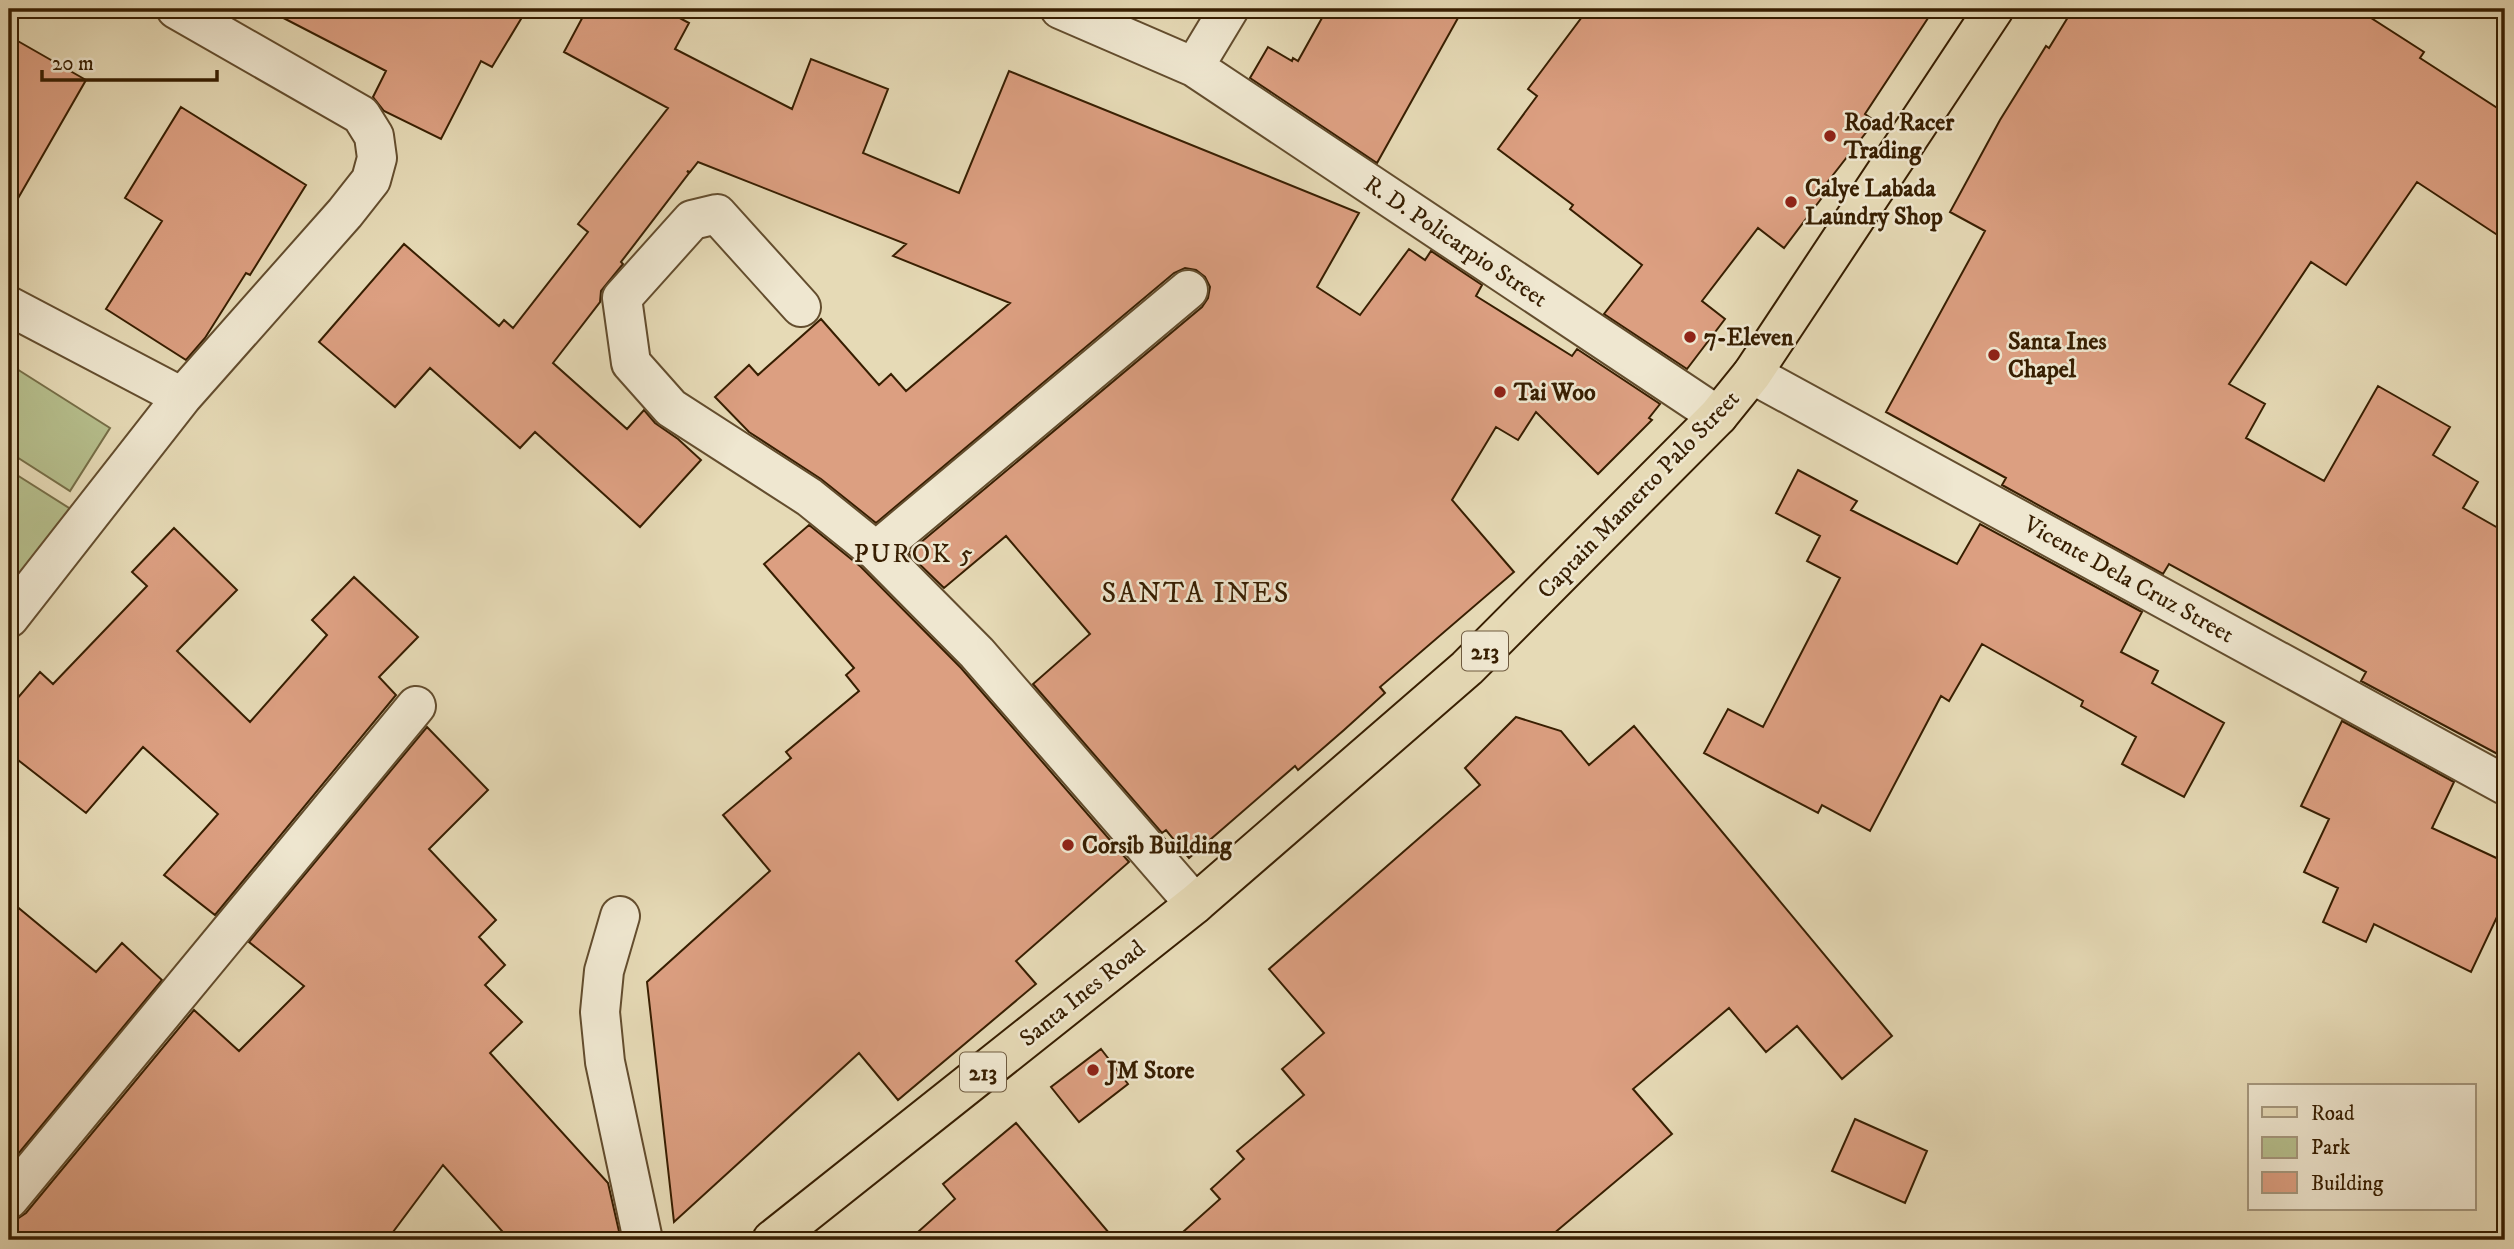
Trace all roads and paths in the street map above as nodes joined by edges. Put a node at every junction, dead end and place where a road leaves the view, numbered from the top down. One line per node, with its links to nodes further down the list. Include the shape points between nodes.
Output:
1 (176, 9): 10 (street, via 361,116 374,136 377,158 371,180 345,213)
2 (1060, 9): 5 (street, R. D. Policarpio Street)
3 (1228, 9): 5 (street)
4 (1994, 9): 9 (main road, Captain Mamerto Palo Street / 213)
5 (1194, 67): 11 (street, R. D. Policarpio Street)
6 (1188, 290): 12 (street)
7 (9, 306): 10 (street)
8 (801, 307): 12 (street, via 717,214 692,220 622,298 631,363 671,408 809,497)
9 (1752, 374): 11 (main road, Captain Mamerto Palo Street / 213); 15 (street, Vicente Dela Cruz Street)
10 (182, 397): 13 (street)
11 (1718, 416): 16 (main road, Captain Mamerto Palo Street / 213, via 1467,668)
12 (876, 551): 16 (street, via 977,653)
13 (9, 618)
14 (416, 706): 18 (street)
15 (2505, 785)
16 (1195, 904): 20 (main road, Santa Ines Road / 213)
17 (620, 916): 19 (street, via 604,971 600,1013 605,1062)
18 (9, 1199)
19 (643, 1240)
20 (772, 1240)

